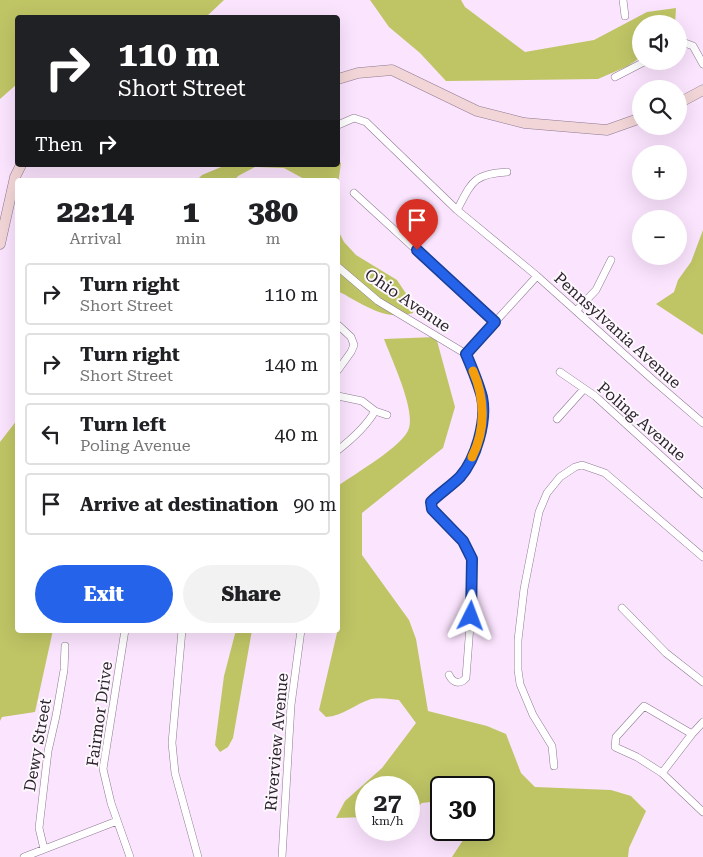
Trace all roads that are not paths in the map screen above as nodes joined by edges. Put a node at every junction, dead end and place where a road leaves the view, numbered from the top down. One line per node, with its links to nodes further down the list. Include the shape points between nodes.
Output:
1 (624, 0): 2 (street)
2 (625, 16)
3 (687, 44): 4 (street, via 693,46)
4 (703, 64)
5 (632, 68): 6 (street)
6 (615, 77)
7 (340, 78): 10 (street, via 392,70 477,111 524,123 608,130)
8 (703, 90): 9 (street)
9 (687, 99)
10 (632, 121)
11 (340, 124): 15 (street, Pennsylvania Avenue, via 354,118 366,122)
12 (20, 167): 16 (street)
13 (507, 172): 15 (street, via 479,177)
14 (354, 193): 21 (street)
15 (457, 210): 19 (street, Pennsylvania Avenue)
16 (0, 244)
17 (611, 260): 20 (street, via 596,290)
18 (340, 269): 23 (street, Ohio Avenue, via 378,301)
19 (537, 276): 20 (street, Pennsylvania Avenue); 21 (street)
20 (576, 311): 31 (street, Pennsylvania Avenue)
21 (495, 322): 23 (street)
22 (340, 328): 24 (street, via 351,337 354,345)
23 (466, 354): 40 (street, via 482,400 479,438 460,476 431,502 432,509 463,541 472,559 466,678 459,683)
24 (340, 367)
25 (560, 372): 26 (street, Poling Avenue)
26 (584, 389): 30 (street); 33 (street, Poling Avenue)
27 (340, 396): 28 (street, via 362,401)
28 (375, 411): 29 (street); 32 (street)
29 (387, 415)
30 (557, 419)
31 (703, 423)
32 (340, 448)
33 (703, 494)
34 (703, 557): 44 (street, via 605,473 588,466 575,467 560,477 547,493 539,512 518,640 520,684 552,746)
35 (622, 608): 41 (street, via 666,653)
36 (125, 633): 47 (street, Fairmor Drive, via 103,769)
37 (182, 633): 51 (street, via 172,743 175,773)
38 (302, 633): 52 (street, Riverview Avenue, via 291,705)
39 (65, 646): 48 (street, Dewy Street, via 64,670 40,812 39,828)
40 (449, 675)
41 (703, 682)
42 (703, 722): 43 (street)
43 (692, 734): 45 (street); 45 (street, via 644,706 616,737 615,747)
44 (554, 766)
45 (662, 773): 46 (street)
46 (703, 812)
47 (117, 821): 48 (street); 50 (street, Fairmor Drive)
48 (44, 849): 49 (street)
49 (24, 857)
50 (130, 857)
51 (198, 857)
52 (282, 857)

